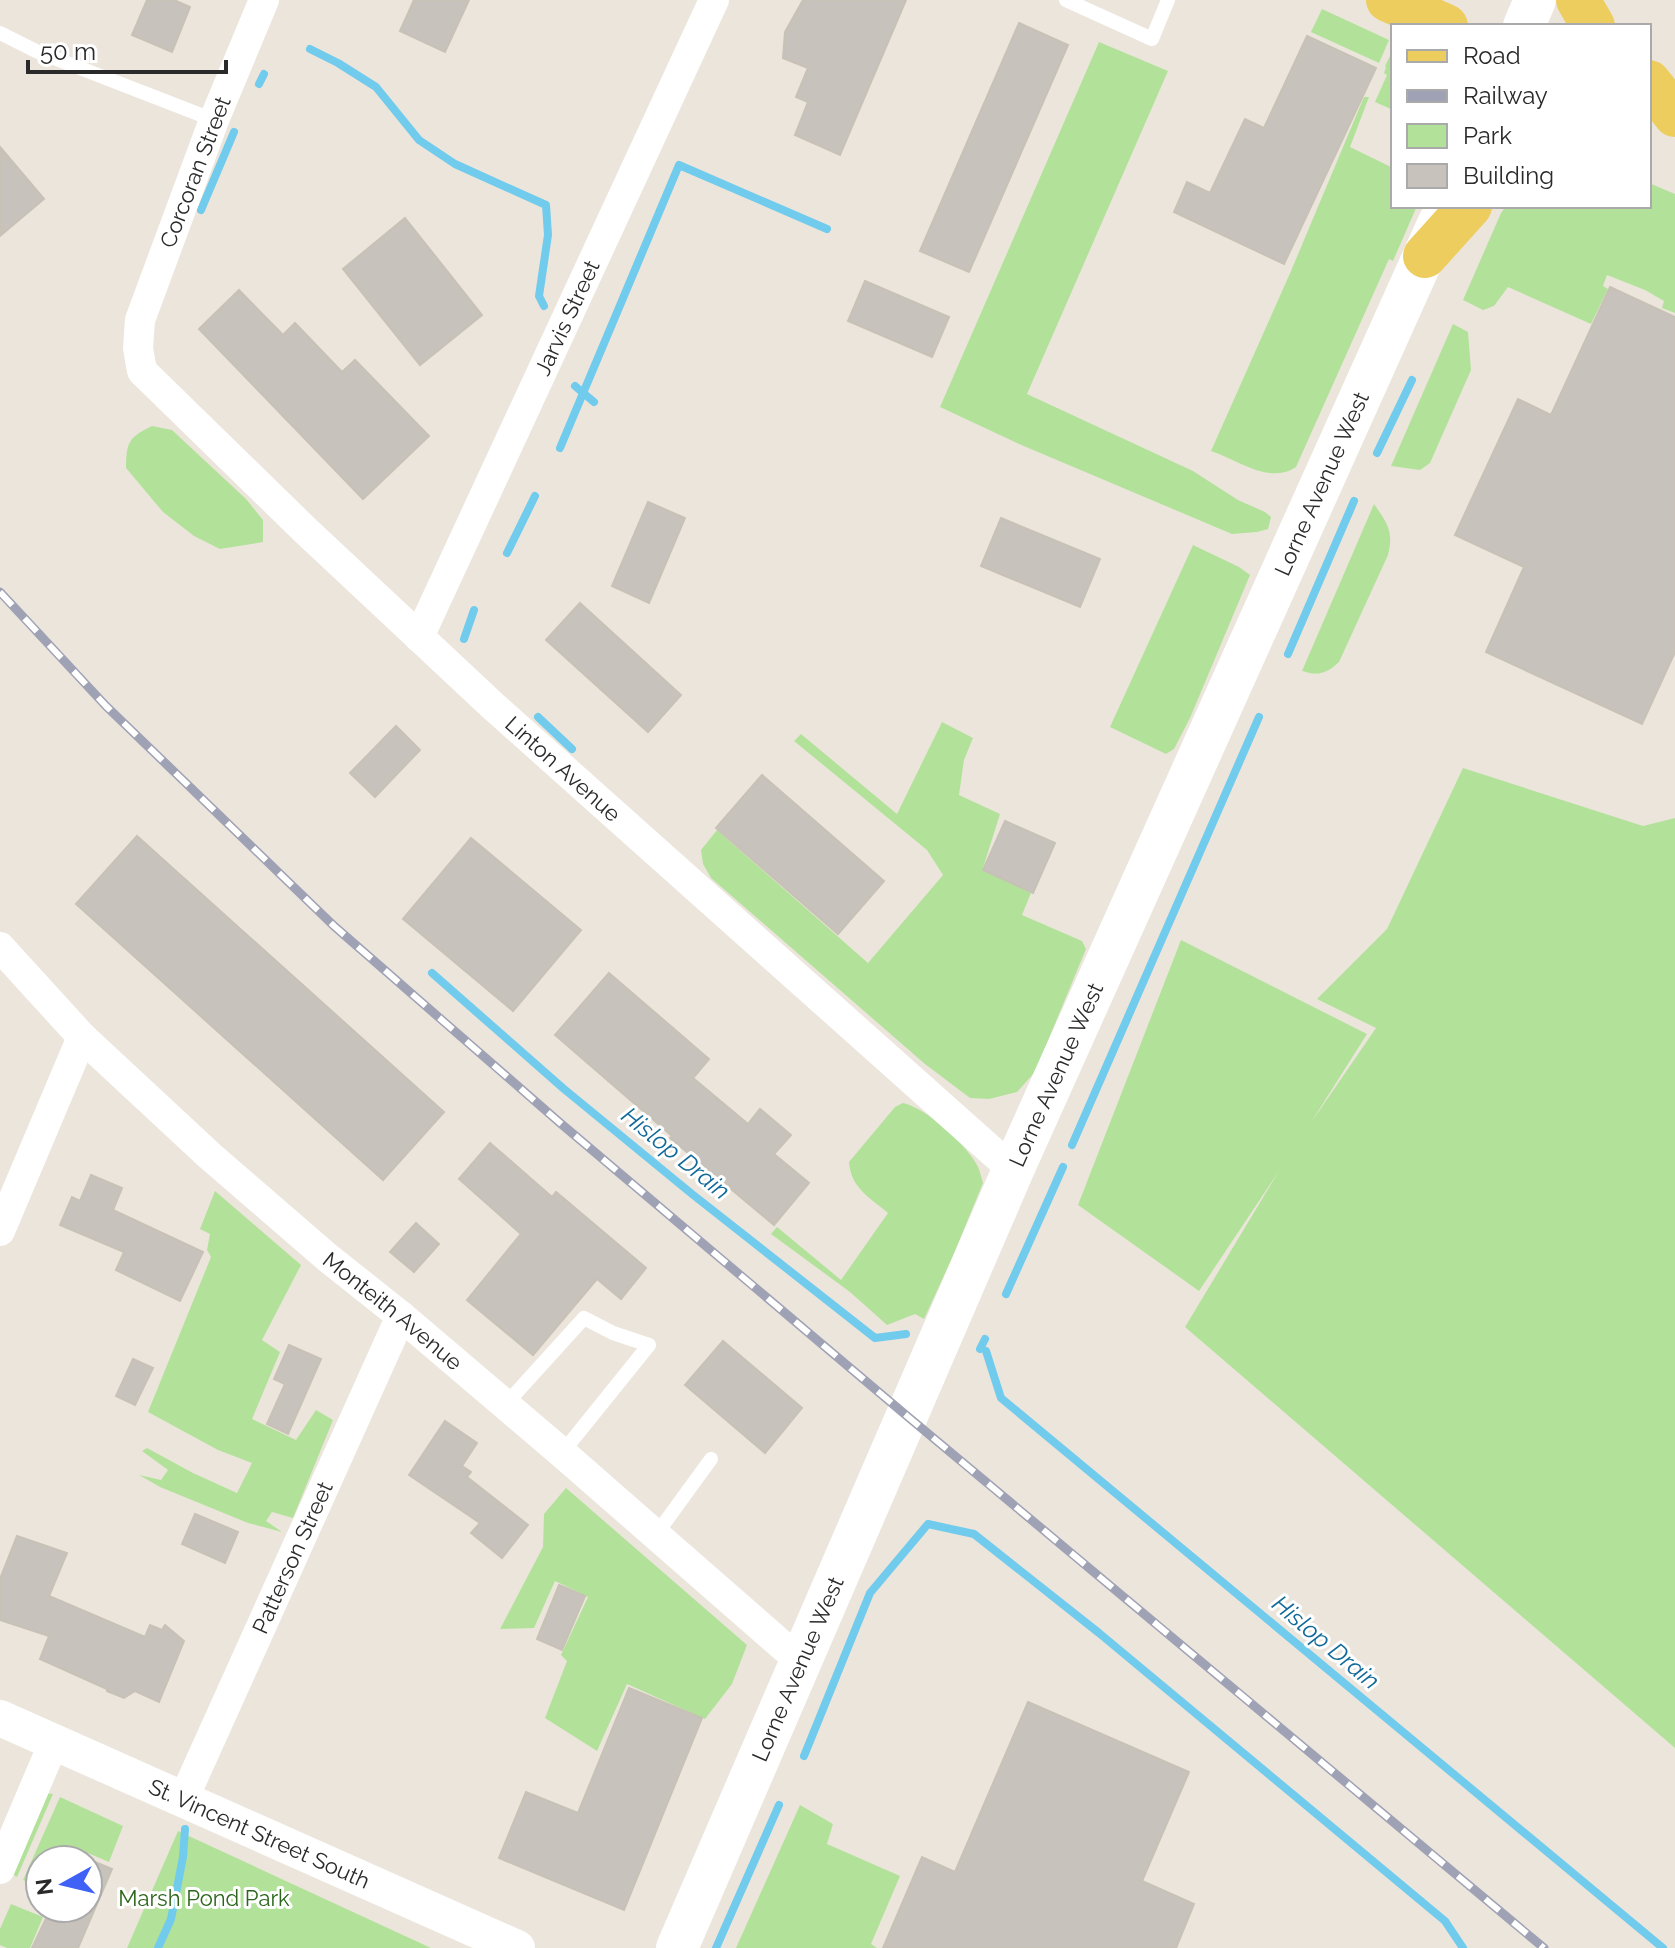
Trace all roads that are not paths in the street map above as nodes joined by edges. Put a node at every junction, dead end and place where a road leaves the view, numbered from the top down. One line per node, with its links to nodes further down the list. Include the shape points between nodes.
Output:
1 (264, 0): 15 (street, Corcoran Street)
2 (714, 0): 22 (street, Jarvis Street)
3 (1066, 0): 4 (lane, via 1152,39)
4 (1168, 0)
5 (1388, 0): 8 (main road)
6 (1535, 0): 9 (main road)
7 (1578, 0): 10 (main road)
8 (1442, 24)
9 (1525, 24)
10 (1592, 24)
11 (0, 33): 15 (lane)
12 (1651, 85): 14 (main road)
13 (1651, 113): 17 (main road)
14 (1675, 115)
15 (214, 120): 21 (street, Corcoran Street, via 140,320)
16 (1651, 122): 17 (main road)
17 (1675, 124)
18 (1445, 208): 20 (main road, Lorne Avenue West)
19 (1468, 208): 20 (main road)
20 (1425, 256): 25 (main road, Lorne Avenue West)
21 (138, 348): 22 (street, Linton Avenue, via 142,371)
22 (419, 637): 25 (street, Linton Avenue)
23 (2, 954): 24 (street, Monteith Avenue)
24 (82, 1037): 26 (street); 27 (street, Monteith Avenue, via 210,1156)
25 (1013, 1170): 32 (main road, Lorne Avenue West)
26 (0, 1231)
27 (401, 1316): 28 (street, Monteith Avenue); 35 (street, Patterson Street)
28 (505, 1405): 29 (street, Monteith Avenue); 29 (lane, via 584,1318 649,1345)
29 (562, 1453): 31 (street, Monteith Avenue)
30 (711, 1459): 31 (lane)
31 (655, 1536): 32 (street, Monteith Avenue)
32 (800, 1661): 38 (main road, Lorne Avenue West)
33 (0, 1718): 34 (street, St. Vincent Street South)
34 (54, 1742): 35 (street, St. Vincent Street South); 36 (street)
35 (183, 1800): 37 (street, St. Vincent Street South)
36 (0, 1869)
37 (517, 1948)
38 (677, 1948)

